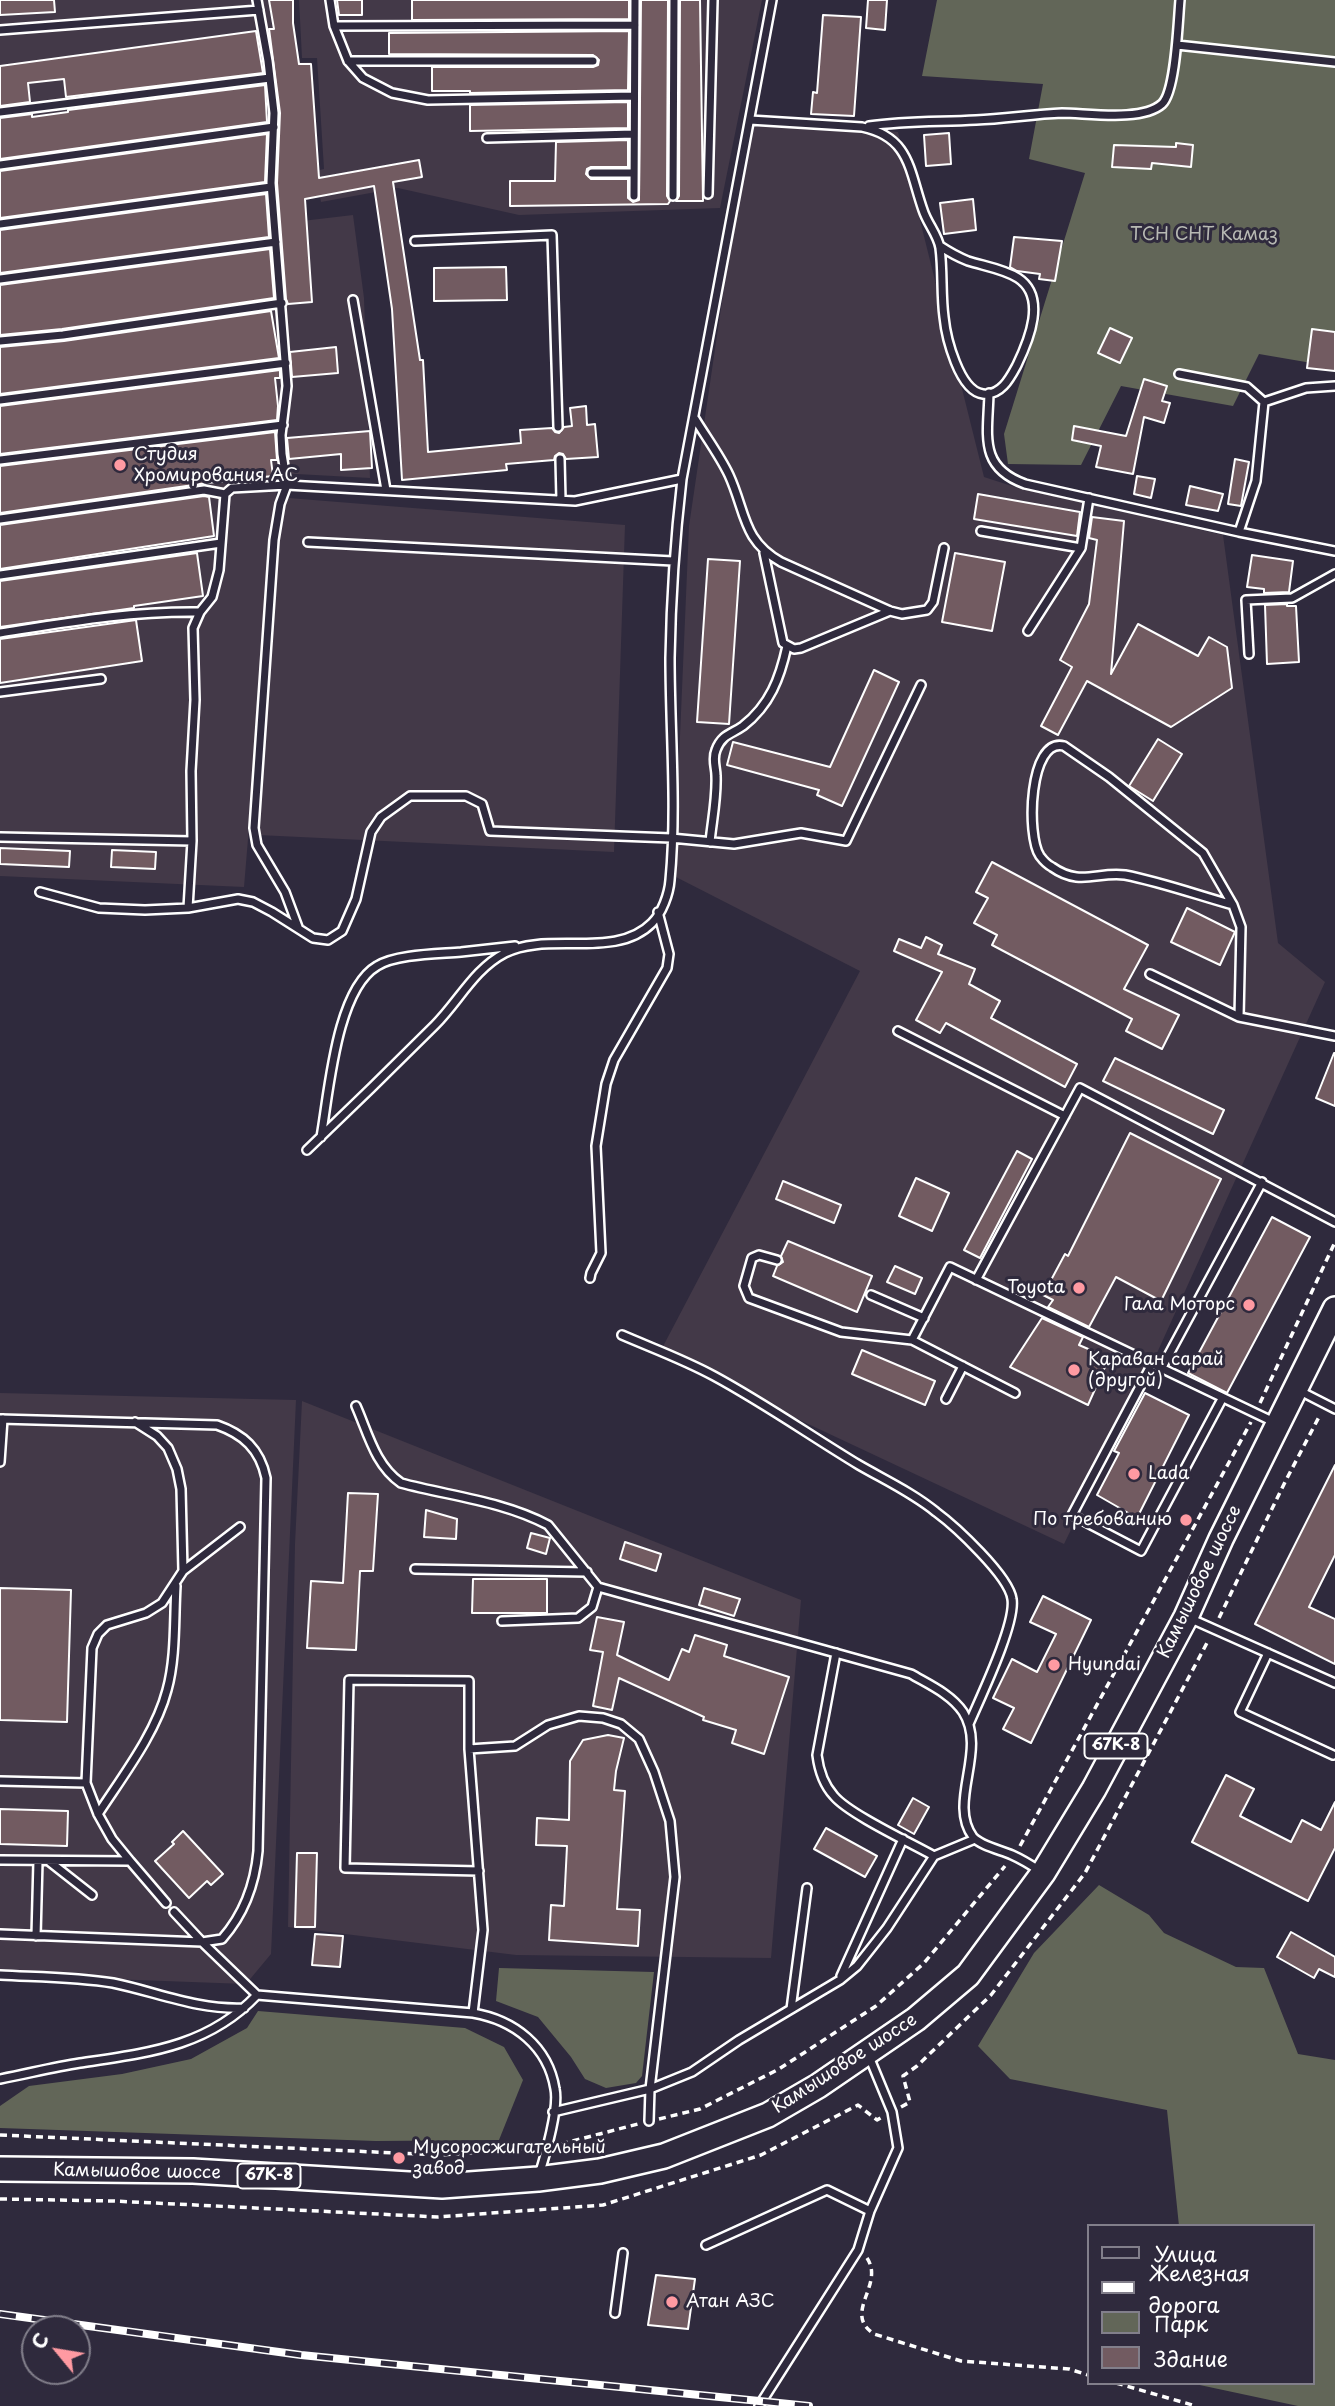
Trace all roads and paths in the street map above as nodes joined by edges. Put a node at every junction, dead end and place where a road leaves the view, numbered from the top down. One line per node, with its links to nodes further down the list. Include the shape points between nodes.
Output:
1 (257, 0): 8 (lane)
2 (330, 0): 10 (lane)
3 (635, 0): 9 (lane)
4 (674, 0): 30 (lane)
5 (713, 0): 28 (lane)
6 (772, 0): 19 (lane)
7 (1180, 0): 12 (lane)
8 (259, 10): 11 (lane); 16 (lane)
9 (635, 24): 10 (lane); 17 (lane)
10 (334, 26): 13 (lane)
11 (0, 30)
12 (1177, 45): 15 (lane); 21 (lane, via 1169,91 1153,110 1121,115 1061,113 901,121)
13 (348, 61): 14 (lane); 17 (lane, via 363,78 392,93 428,100)
14 (593, 61)
15 (1335, 62)
16 (270, 78): 18 (lane); 20 (lane)
17 (635, 96): 22 (lane)
18 (0, 112)
19 (750, 120): 21 (lane); 45 (lane)
20 (274, 127): 24 (lane); 27 (lane)
21 (862, 127): 34 (lane, via 877,130 900,147)
22 (634, 134): 23 (lane); 26 (lane)
23 (487, 138)
24 (0, 166)
25 (592, 173): 26 (lane)
26 (634, 173): 29 (lane)
27 (271, 187): 31 (lane); 33 (lane)
28 (708, 194)
29 (634, 196)
30 (673, 196)
31 (0, 224)
32 (415, 241): 47 (lane, via 552,235)
33 (276, 242): 35 (lane); 37 (lane)
34 (940, 246): 42 (lane, via 944,318 957,365 972,389); 42 (lane, via 1017,278 1034,299 1031,328 1021,356 1004,386)
35 (0, 279)
36 (354, 300): 52 (lane)
37 (282, 303): 38 (lane); 39 (lane)
38 (0, 341)
39 (286, 363): 43 (lane); 46 (lane)
40 (1179, 374): 44 (lane, via 1247,387)
41 (1335, 386): 44 (lane, via 1306,388)
42 (989, 393): 54 (lane, via 988,444 998,470 1025,484)
43 (0, 400)
44 (1264, 402): 58 (lane, via 1256,481)
45 (694, 418): 50 (lane); 64 (lane, via 729,475 751,535)
46 (283, 425): 49 (lane); 51 (lane)
47 (558, 427)
48 (559, 459): 55 (lane)
49 (0, 460)
50 (682, 479): 55 (lane); 65 (lane)
51 (287, 485): 52 (lane); 53 (lane, via 232,488); 85 (lane, via 274,540 254,828 257,845 285,892)
52 (386, 490): 55 (lane)
53 (225, 494): 56 (lane, via 204,490); 60 (lane)
54 (1089, 498): 58 (lane); 62 (lane)
55 (561, 500)
56 (0, 519)
57 (981, 531): 62 (lane)
58 (1239, 532): 63 (lane)
59 (308, 542): 65 (lane)
60 (221, 543): 67 (lane); 69 (lane, via 212,597)
61 (944, 548): 68 (lane, via 933,603 927,610)
62 (1082, 548): 70 (lane)
63 (1335, 551)
64 (764, 553): 68 (lane); 72 (lane)
65 (673, 561): 78 (lane)
66 (1335, 574): 73 (lane, via 1292,598 1246,600)
67 (0, 575)
68 (890, 611): 72 (lane, via 801,648)
69 (200, 612): 71 (lane, via 111,615); 79 (lane, via 193,628)
70 (1028, 631)
71 (0, 633)
72 (787, 646): 80 (lane, via 773,693 741,728 721,739 715,752)
73 (1249, 654)
74 (102, 679): 76 (lane)
75 (921, 685): 80 (lane, via 846,841 801,833 734,844)
76 (0, 692)
77 (0, 836): 79 (lane)
78 (671, 838): 80 (lane); 84 (lane, via 670,883); 85 (lane, via 490,831 482,804 466,796 410,796 380,817 370,832 356,899 342,931 328,940 313,938)
79 (192, 841): 83 (lane)
80 (710, 842)
81 (40, 892): 83 (lane, via 99,908)
82 (1233, 905): 82 (lane, via 1203,853 1109,777 1064,747 1049,749 1035,783 1032,828 1040,856 1052,868 1072,877 1122,875); 88 (lane, via 1241,927)
83 (188, 908): 85 (lane, via 238,899 253,902)
84 (658, 912): 86 (lane, via 652,923 611,942); 98 (lane, via 669,954 667,968 614,1060 606,1084 596,1146 601,1253)
85 (298, 927)
86 (526, 944): 92 (lane, via 503,953 477,973 438,1022); 92 (lane, via 415,955 377,966 361,981 340,1031)
87 (1150, 974): 88 (lane)
88 (1239, 1017): 90 (lane)
89 (898, 1031): 91 (lane)
90 (1335, 1036)
91 (1065, 1116): 94 (lane, via 1080,1088); 99 (lane)
92 (321, 1137): 93 (lane)
93 (307, 1150)
94 (1262, 1182): 95 (lane); 107 (lane)
95 (1335, 1222)
96 (1335, 1242): 115 (path)
97 (777, 1260): 104 (lane, via 759,1255 752,1258 744,1286 749,1298 841,1332)
98 (590, 1278)
99 (975, 1280): 102 (lane, via 950,1267); 105 (lane)
100 (871, 1295): 102 (lane)
101 (1335, 1309): 108 (main road, Камышовое шоссе / 67К-8)
102 (924, 1318): 104 (lane)
103 (622, 1335): 132 (lane, via 713,1375 937,1512 1001,1577 1010,1590 1012,1614 997,1669)
104 (912, 1340): 106 (lane)
105 (1152, 1364): 107 (lane); 111 (lane, via 1072,1515 1141,1551)
106 (962, 1366): 109 (lane); 110 (lane)
107 (1161, 1369): 111 (lane)
108 (1296, 1389): 112 (lane); 118 (main road, Камышовое шоссе / 67К-8)
109 (1015, 1393)
110 (946, 1399)
111 (1222, 1399): 115 (lane)
112 (1325, 1405): 114 (lane); 128 (path)
113 (356, 1406): 123 (lane, via 388,1474 401,1483 536,1519 554,1531)
114 (1335, 1409)
115 (1255, 1414): 118 (lane); 141 (path)
116 (2, 1419): 117 (lane); 119 (lane)
117 (134, 1422): 122 (lane, via 168,1448 177,1469); 154 (lane, via 217,1424 245,1438 263,1464 266,1478 256,1873 232,1927 222,1939)
118 (1278, 1424): 126 (main road, Камышовое шоссе / 67К-8)
119 (0, 1462)
120 (240, 1527): 122 (lane)
121 (415, 1569): 123 (lane)
122 (183, 1571): 124 (lane)
123 (587, 1572): 125 (lane)
124 (176, 1586): 136 (lane, via 146,1614 107,1625 98,1634 92,1648); 137 (lane, via 168,1689 140,1749)
125 (598, 1587): 127 (lane, via 593,1607 578,1618); 129 (lane)
126 (1186, 1617): 128 (lane); 147 (main road, Камышовое шоссе / 67К-8, via 1094,1789)
127 (502, 1621)
128 (1214, 1629): 130 (lane); 165 (path, via 1085,1873 991,1995 903,2076 910,2102)
129 (836, 1653): 132 (lane, via 911,1674 954,1702); 138 (lane, via 817,1755 819,1770 835,1798)
130 (1268, 1653): 131 (lane); 134 (lane, via 1241,1712)
131 (1335, 1683)
132 (969, 1724): 139 (lane, via 972,1751 964,1814)
133 (469, 1749): 146 (lane); 146 (lane, via 469,1681 349,1680 345,1868); 163 (lane, via 515,1746 548,1725 579,1716 621,1724 639,1739 670,1821 676,1877)
134 (1333, 1755)
135 (0, 1781): 136 (lane)
136 (86, 1783): 137 (lane)
137 (98, 1814): 145 (lane)
138 (903, 1839): 140 (lane); 156 (lane)
139 (975, 1839): 140 (lane); 141 (lane)
140 (934, 1856): 156 (lane, via 887,1928)
141 (1014, 1856): 147 (lane); 166 (path, via 924,1963 876,2006 779,2069 700,2109)
142 (0, 1860): 143 (lane)
143 (38, 1861): 144 (lane); 153 (lane)
144 (50, 1861): 145 (lane); 149 (lane)
145 (130, 1861): 150 (lane)
146 (478, 1871): 160 (lane, via 483,1930)
147 (1043, 1873): 161 (main road, Камышовое шоссе / 67К-8, via 968,1975)
148 (807, 1888): 159 (lane)
149 (92, 1895)
150 (166, 1903)
151 (174, 1912): 154 (lane)
152 (0, 1934): 153 (lane)
153 (36, 1936): 154 (lane)
154 (202, 1942): 157 (lane)
155 (0, 1975): 158 (lane, via 85,1979 211,2008)
156 (840, 1980): 159 (lane)
157 (257, 1995): 158 (lane); 160 (lane)
158 (245, 2008): 162 (lane, via 176,2046)
159 (791, 2009): 163 (lane, via 692,2072)
160 (473, 2013): 164 (lane, via 505,2022 534,2045 556,2091)
161 (867, 2054): 165 (lane); 170 (main road, Камышовое шоссе / 67К-8, via 768,2115 664,2156)
162 (0, 2079)
163 (650, 2089): 164 (lane); 166 (lane)
164 (553, 2112): 168 (lane)
165 (892, 2112): 171 (path, via 877,2120 858,2105 761,2155 603,2205 438,2217); 172 (lane, via 898,2148)
166 (649, 2122): 168 (path)
167 (0, 2135): 168 (path, via 441,2155)
168 (548, 2147): 170 (lane)
169 (0, 2169): 170 (main road, Камышовое шоссе / 67К-8, via 193,2171 442,2186)
170 (538, 2179)
171 (0, 2199)
172 (870, 2211): 173 (lane, via 827,2190); 174 (lane)
173 (706, 2245)
174 (858, 2250): 177 (path, via 873,2272 860,2311 863,2325 874,2334 961,2361 1069,2369); 179 (lane)
175 (622, 2253): 176 (lane)
176 (615, 2313)
177 (1086, 2374)
178 (1123, 2385): 180 (path)
179 (759, 2406)
180 (1196, 2406)

